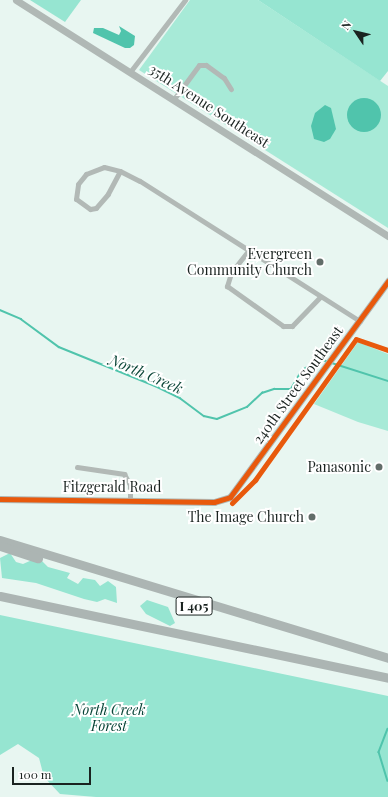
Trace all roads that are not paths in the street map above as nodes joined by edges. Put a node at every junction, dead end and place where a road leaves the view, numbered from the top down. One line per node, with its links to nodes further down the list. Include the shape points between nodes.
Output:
1 (16, 0): 3 (street, 35th Avenue Southeast)
2 (185, 0): 3 (street)
3 (130, 72): 5 (street, 35th Avenue Southeast)
4 (231, 89): 5 (street, via 224,78 206,65 199,65)
5 (174, 99): 7 (street, 35th Avenue Southeast)
6 (120, 171): 6 (street, via 104,167 86,174 78,184 76,198 90,209 96,208 108,194); 8 (street, via 140,181)
7 (388, 236)
8 (248, 251): 10 (street); 10 (street, via 229,277 227,286 283,326 292,326)
9 (388, 281): 11 (street, 240th Street Southeast)
10 (320, 297): 11 (street)
11 (360, 321): 15 (street, 240th Street Southeast, via 238,488)
12 (77, 467): 14 (street, via 124,474 130,485)
13 (0, 499): 14 (street, Fitzgerald Road)
14 (130, 499): 15 (street, Fitzgerald Road)
15 (224, 500)
16 (0, 540): 20 (highway, I 405)
17 (0, 546): 20 (highway, I 405)
18 (0, 596): 23 (highway, I 405)
19 (0, 600): 24 (highway, I 405)
20 (298, 634): 21 (highway, I 405); 22 (highway, I 405)
21 (388, 658)
22 (388, 664)
23 (388, 678)
24 (388, 682)

